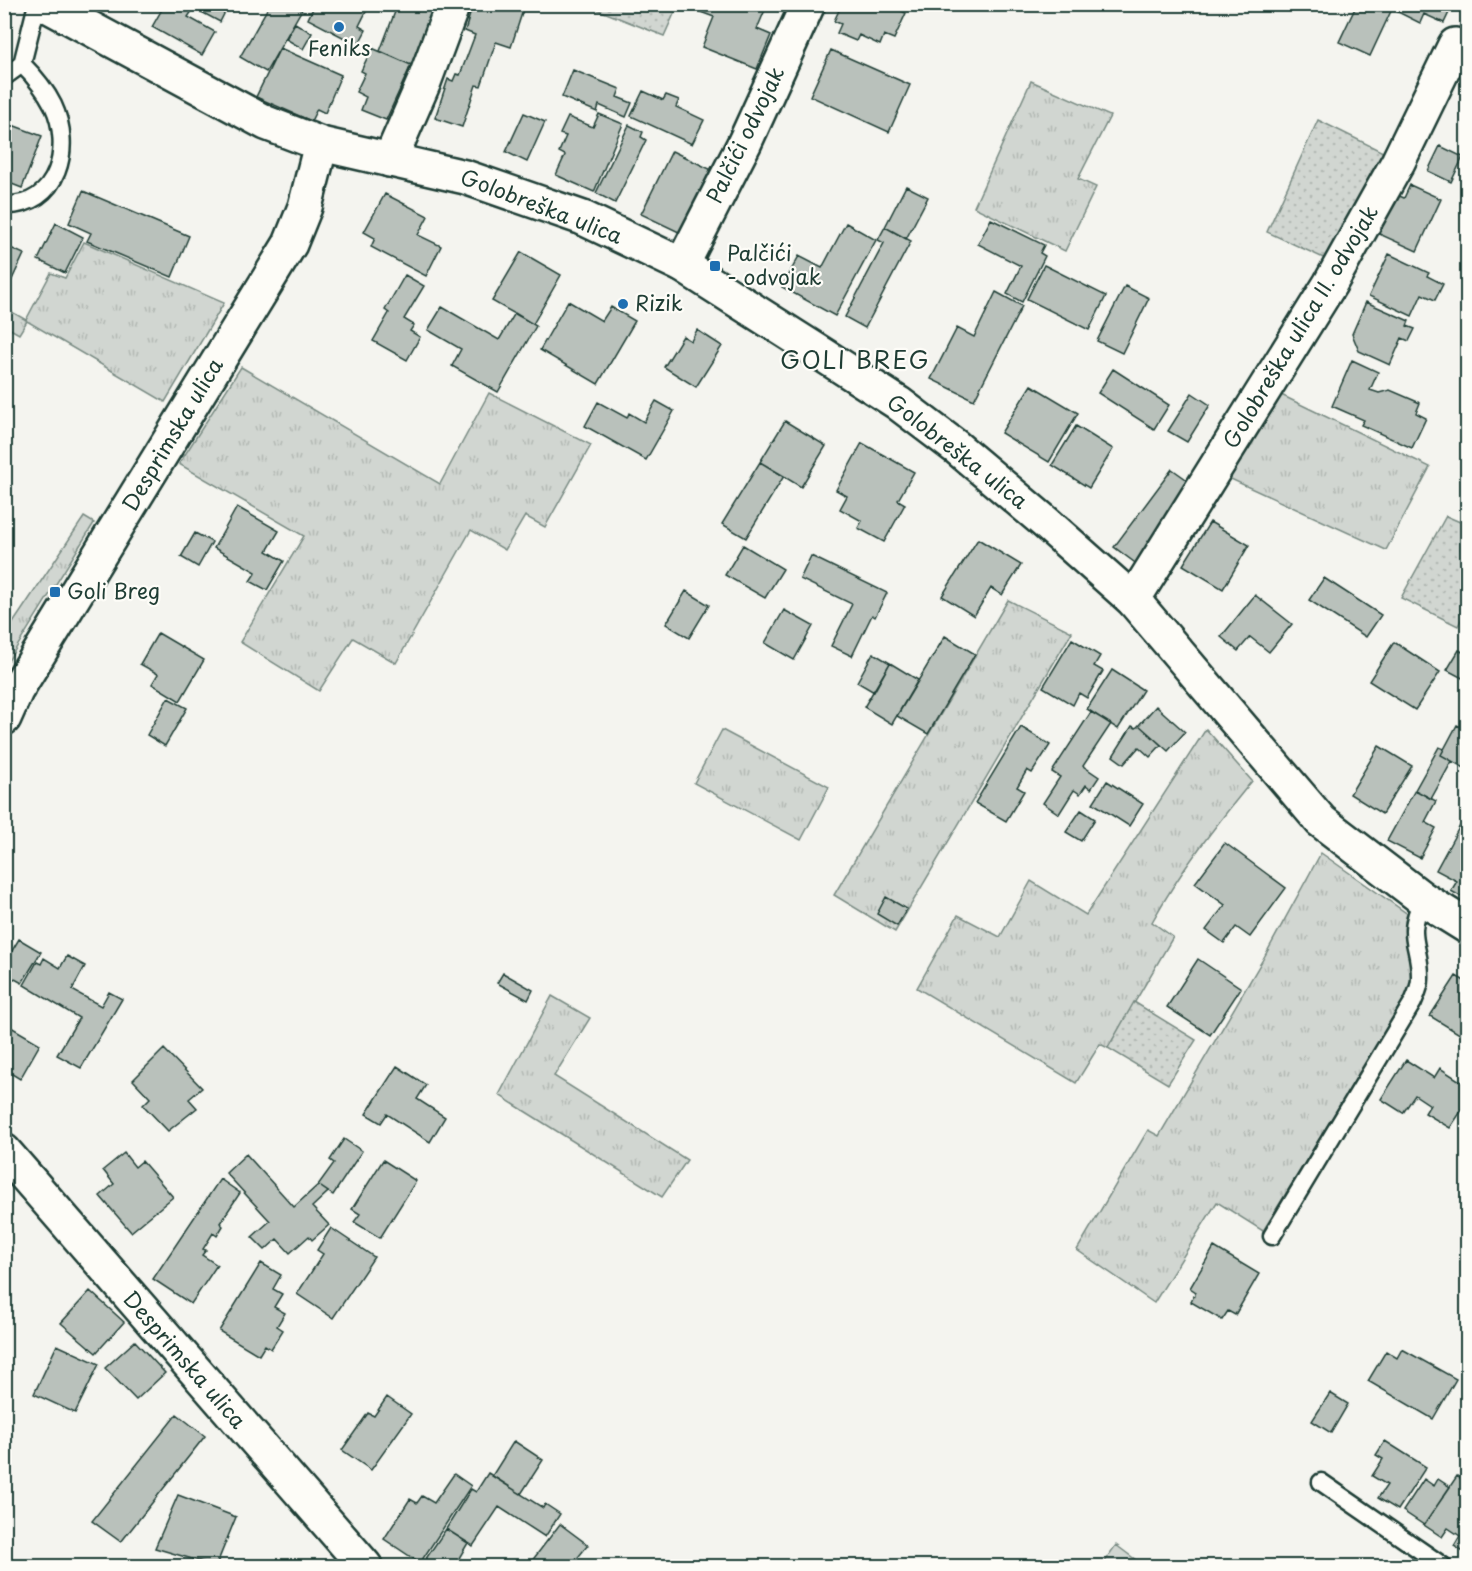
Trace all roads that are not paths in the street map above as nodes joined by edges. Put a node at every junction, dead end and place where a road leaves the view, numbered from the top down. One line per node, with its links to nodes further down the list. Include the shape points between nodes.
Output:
1 (37, 4): 6 (lane)
2 (45, 4): 8 (street, Golobreška ulica, via 266,123)
3 (453, 4): 9 (street)
4 (808, 4): 11 (street, Palčići odvojak, via 745,142)
5 (1455, 45): 12 (street, Golobreška ulica II. odvojak, via 1398,162 1330,284)
6 (22, 64): 7 (lane); 10 (lane, via 38,80 54,106 63,148 47,190 19,206)
7 (4, 76)
8 (321, 144): 9 (street, Golobreška ulica); 13 (street, Desprimska ulica, via 305,207 290,243 16,691)
9 (390, 160): 11 (street, Golobreška ulica, via 427,166 506,190 583,218)
10 (4, 205)
11 (682, 264): 12 (street, Golobreška ulica, via 898,403 956,447)
12 (1133, 600): 14 (street, Golobreška ulica, via 1321,821)
13 (4, 718)
14 (1423, 899): 15 (street, Golobreška ulica); 17 (lane, via 1413,929 1420,981 1413,1002)
15 (1467, 927)
16 (4, 1150): 19 (street, Desprimska ulica)
17 (1272, 1236)
18 (1321, 1482): 20 (lane)
19 (365, 1566)
20 (1443, 1566)

